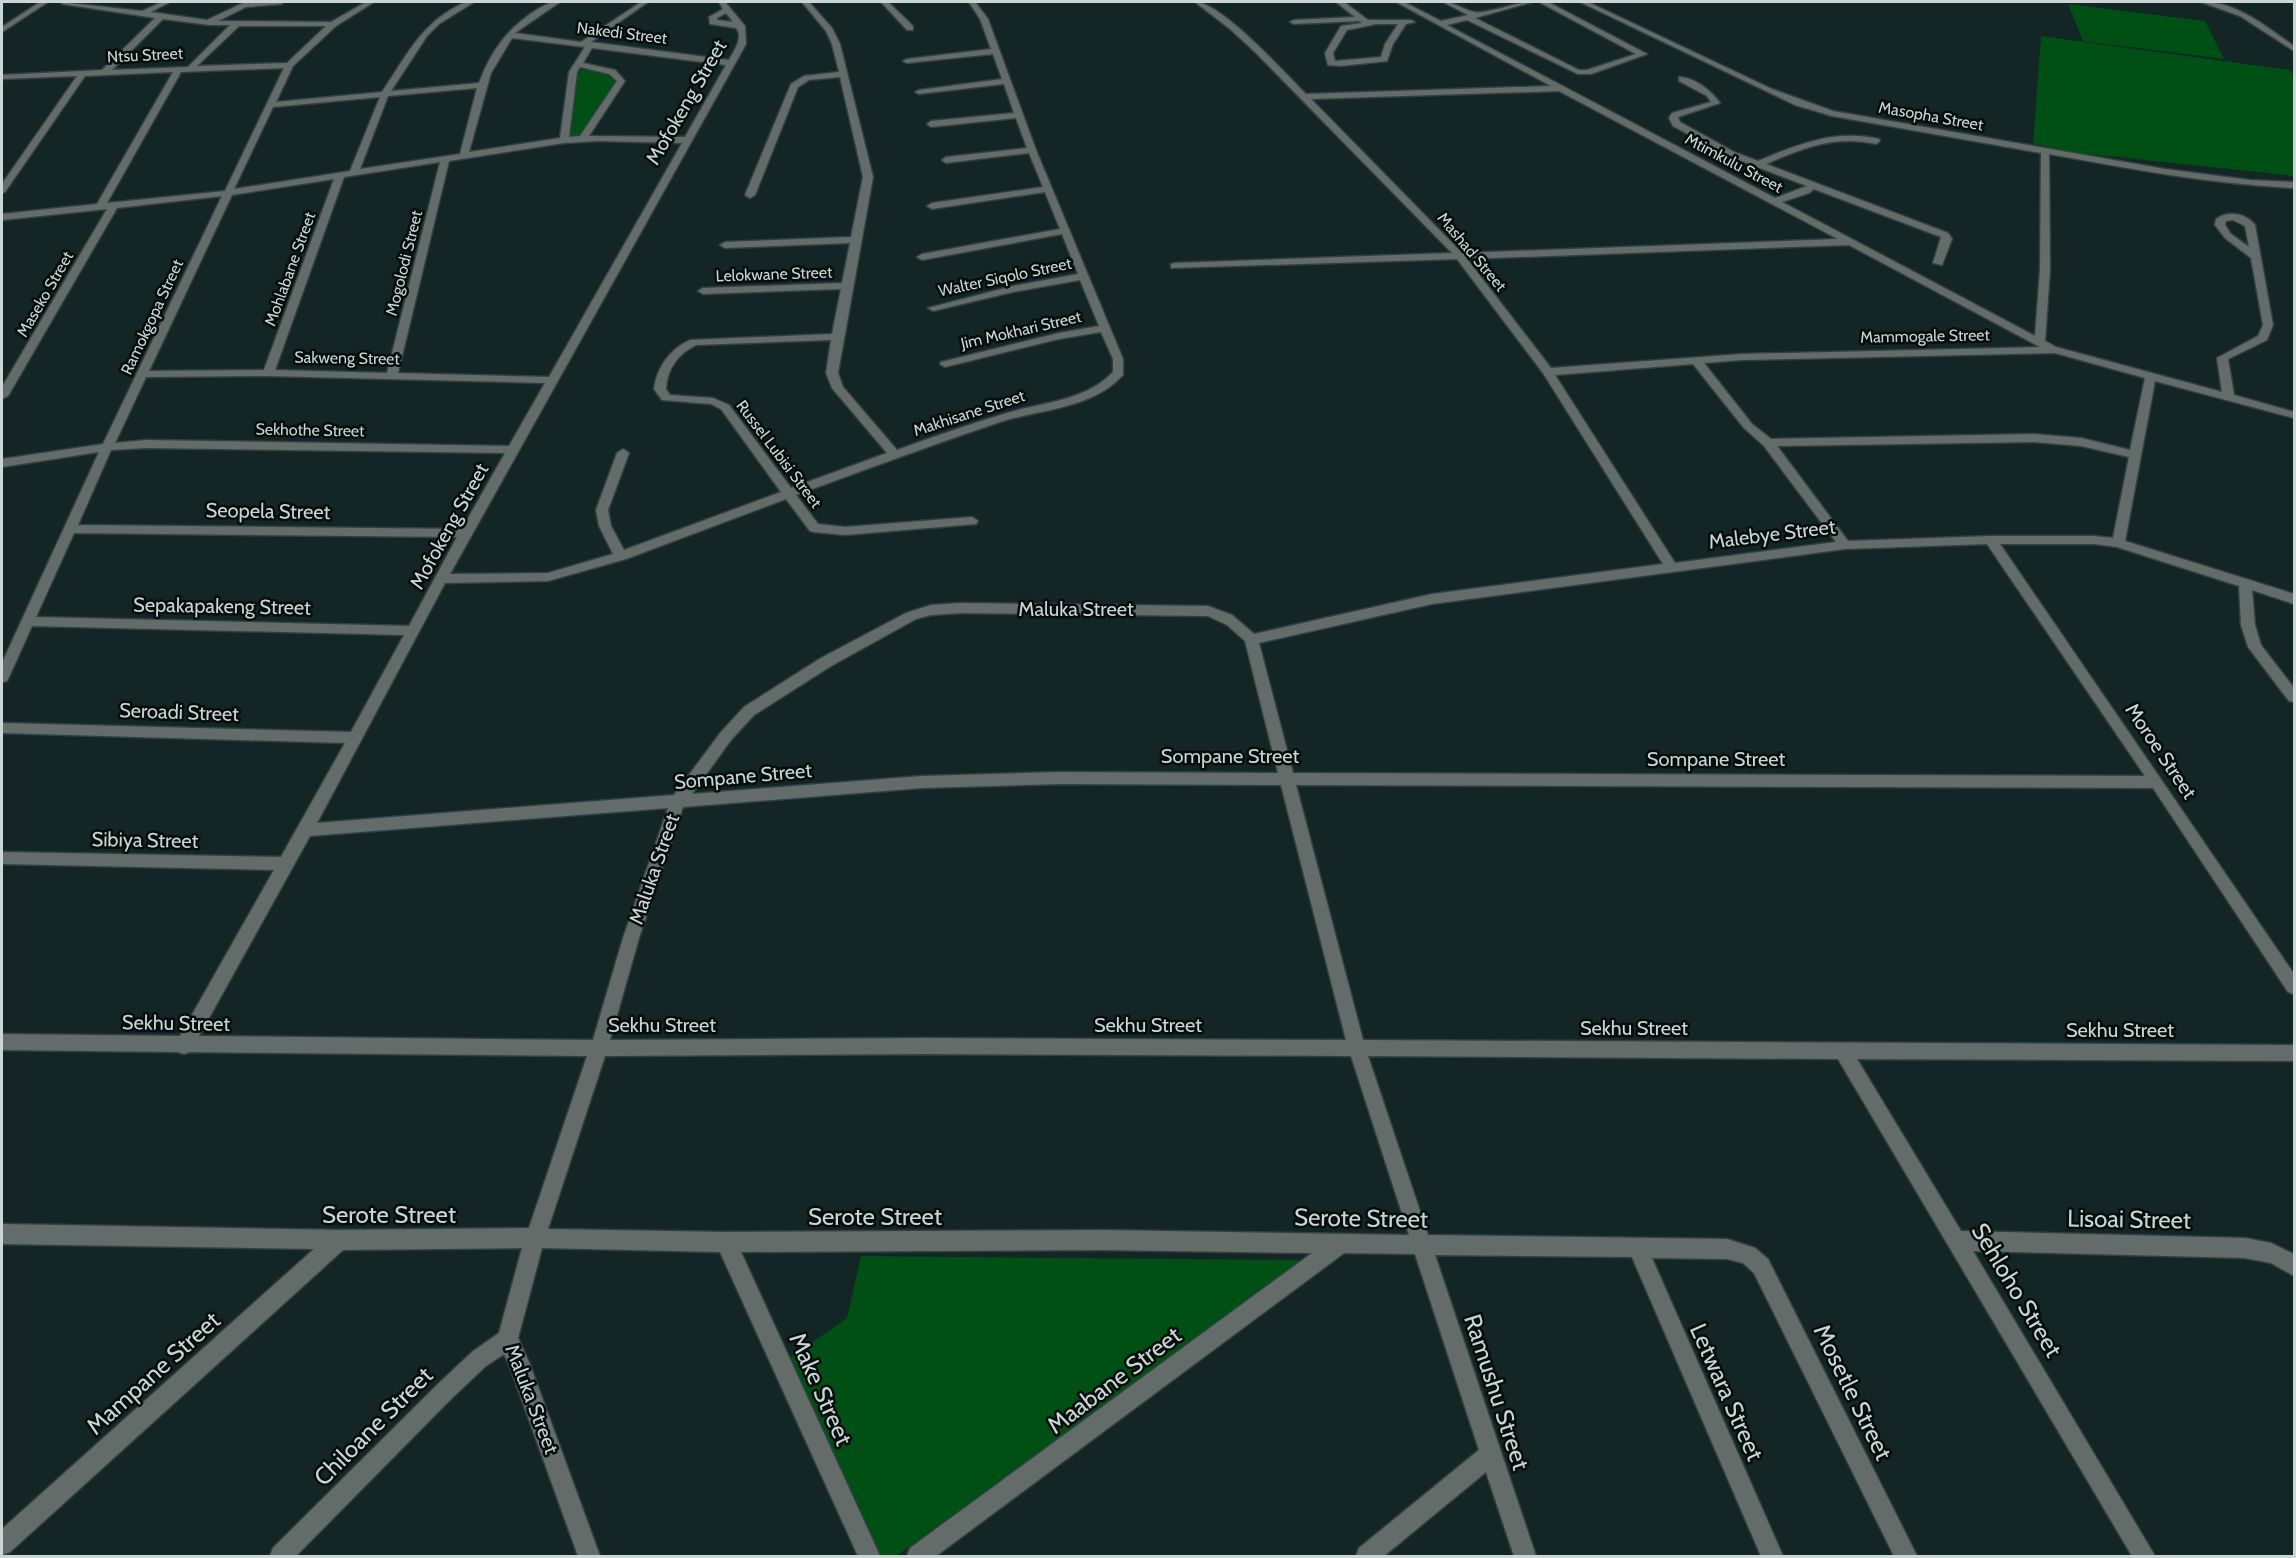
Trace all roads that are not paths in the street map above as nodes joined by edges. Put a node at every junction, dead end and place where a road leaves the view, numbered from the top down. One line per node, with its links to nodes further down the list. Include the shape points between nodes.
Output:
1 (44, 2): 38 (street)
2 (63, 2): 3 (street)
3 (80, 2): 25 (street)
4 (167, 2): 25 (street)
5 (281, 2): 21 (street)
6 (371, 2): 35 (street, Ramokgopa Street)
7 (470, 2): 58 (street, via 429,28)
8 (556, 2): 39 (street)
9 (645, 2): 40 (street)
10 (805, 2): 51 (street, via 833,37)
11 (884, 2): 37 (street)
12 (972, 2): 42 (street, Makhisane Street, via 984,19)
13 (1198, 2): 59 (street, Mashad Street, via 1233,27)
14 (1340, 2): 28 (street)
15 (1400, 2): 34 (street, Mtimkulu Street)
16 (1446, 2): 26 (street)
17 (1529, 2): 24 (street)
18 (1543, 2): 26 (street, via 1643,54 1578,72)
19 (1583, 2): 68 (street, Masopha Street, via 1798,103 1846,116)
20 (2205, 2): 41 (street, via 2242,14)
21 (246, 3): 30 (street)
22 (725, 5): 36 (street, Mofokeng Street); 36 (street, Mofokeng Street, via 713,22)
23 (1488, 6): 24 (street)
24 (1496, 10): 26 (street)
25 (142, 14): 27 (street)
26 (1471, 16): 34 (street)
27 (160, 17): 30 (street); 49 (street)
28 (1360, 19): 29 (street); 32 (street)
29 (1294, 22)
30 (209, 23): 31 (street)
31 (237, 23): 35 (street); 47 (street)
32 (1373, 23): 33 (street); 33 (street, via 1344,28 1329,53 1331,63 1384,59)
33 (1403, 23): 34 (street)
34 (1437, 23): 56 (street, Mtimkulu Street)
35 (333, 24): 46 (street, Ramokgopa Street)
36 (741, 26): 44 (street, Mofokeng Street, via 744,37)
37 (910, 28)
38 (2, 30)
39 (509, 35): 40 (street, Nakedi Street); 55 (street)
40 (588, 44): 44 (street, Nakedi Street); 45 (street)
41 (2295, 49)
42 (996, 51): 43 (street); 54 (street, Makhisane Street)
43 (907, 61)
44 (731, 63): 65 (street, Mofokeng Street)
45 (577, 64): 63 (street, via 612,72 621,81); 64 (street, via 571,79)
46 (289, 65): 47 (street, Ntsu Street); 60 (street, Ramokgopa Street)
47 (191, 68): 48 (street, Ntsu Street)
48 (179, 69): 49 (street, Ntsu Street); 84 (street)
49 (105, 72): 50 (street, Ntsu Street)
50 (83, 73): 52 (street, Ntsu Street); 78 (street)
51 (842, 74): 80 (street, via 807,78 794,86); 87 (street, via 868,177)
52 (2, 77)
53 (1682, 79): 72 (street, via 1710,94 1716,103 1673,116 1677,124 1731,154)
54 (1006, 81): 57 (street); 61 (street, Makhisane Street)
55 (480, 85): 58 (street); 69 (street)
56 (1561, 88): 59 (street); 81 (street, Mtimkulu Street)
57 (919, 92)
58 (385, 94): 60 (street); 73 (street)
59 (1302, 97): 90 (street, Mashad Street)
60 (269, 105): 79 (street, Ramokgopa Street)
61 (1019, 115): 62 (street); 67 (street, Makhisane Street)
62 (932, 124)
63 (583, 139): 64 (street); 65 (street)
64 (564, 140): 69 (street)
65 (686, 140): 112 (street, Mofokeng Street)
66 (1876, 141): 72 (street, via 1852,135 1822,140)
67 (1032, 150): 71 (street); 77 (street, Makhisane Street)
68 (2045, 152): 76 (street, Masopha Street, via 2208,178); 101 (street)
69 (464, 155): 70 (street)
70 (445, 159): 73 (street); 108 (street, Mogolodi Street)
71 (946, 160)
72 (1759, 164): 75 (street)
73 (354, 173): 74 (street)
74 (340, 176): 79 (street); 106 (street, Mohlabane Street)
75 (1813, 185): 81 (street); 93 (street, via 1946,235)
76 (2295, 185)
77 (1048, 189): 83 (street); 86 (street, Makhisane Street)
78 (2, 190)
79 (228, 193): 82 (street); 107 (street, Ramokgopa Street)
80 (750, 195)
81 (1773, 201): 88 (street, Mtimkulu Street)
82 (113, 206): 84 (street); 109 (street, Maseko Street)
83 (932, 206)
84 (99, 207): 85 (street)
85 (2, 217)
86 (1064, 231): 92 (street); 95 (street, Makhisane Street)
87 (856, 240): 89 (street); 96 (street)
88 (1851, 242): 90 (street); 101 (street, Mtimkulu Street)
89 (725, 245)
90 (1459, 255): 94 (street); 105 (street, Mashad Street)
91 (2254, 256): 114 (street, via 2268,330 2263,338 2222,358)
92 (922, 257)
93 (1938, 263)
94 (1174, 266)
95 (1083, 276): 98 (street, Walter Siqolo Street); 99 (street, Makhisane Street)
96 (846, 286): 97 (street, Lelokwane Street); 100 (street)
97 (703, 291)
98 (933, 308)
99 (1104, 328): 104 (street, Jim Mokhari Street); 120 (street, Makhisane Street, via 1119,367 1119,373 1107,386)
100 (837, 337): 120 (street, via 833,381); 123 (street, Russel Lubisi Street, via 694,342 677,353 663,372 660,389 666,398 713,401 725,407)
101 (2040, 343): 102 (street, Mtimkulu Street)
102 (2055, 350): 103 (street, Mammogale Street); 110 (street, Mammogale Street)
103 (1696, 360): 105 (street, Mammogale Street); 116 (street, via 1748,426)
104 (945, 364)
105 (1548, 372): 131 (street, Mashad Street)
106 (268, 373): 107 (street, Sakweng Street); 108 (street, Sakweng Street)
107 (141, 374): 117 (street, Ramokgopa Street)
108 (392, 375): 112 (street, Sakweng Street)
109 (14, 377): 111 (street); 113 (street, Maseko Street)
110 (2150, 378): 114 (street, Mammogale Street); 121 (street)
111 (2, 379)
112 (552, 380): 118 (street, Mofokeng Street)
113 (2, 396)
114 (2228, 397): 115 (street, Mammogale Street)
115 (2295, 415)
116 (1768, 443): 121 (street, via 2034,438 2081,442); 129 (street)
117 (107, 447): 118 (street, Sekhothe Street, via 146,444); 122 (street, Sekhothe Street); 125 (street, Ramokgopa Street)
118 (514, 450): 126 (street, Mofokeng Street)
119 (623, 453): 130 (street, via 602,510 605,526)
120 (895, 455): 123 (street, Makhisane Street)
121 (2135, 455): 128 (street)
122 (2, 463)
123 (787, 495): 124 (street, Russel Lubisi Street, via 814,528 822,530); 130 (street, Makhisane Street)
124 (972, 521)
125 (69, 529): 126 (street, Seopela Street); 135 (street, Ramokgopa Street)
126 (466, 533): 132 (street, Mofokeng Street)
127 (1990, 540): 128 (street, Malebye Street); 129 (street, Malebye Street); 143 (street, Moroe Street)
128 (2118, 543): 133 (street, Malebye Street)
129 (1845, 545): 131 (street, Malebye Street)
130 (621, 556): 132 (street, Makhisane Street, via 548,577)
131 (1671, 566): 137 (street, Malebye Street, via 1432,599)
132 (440, 579): 136 (street, Mofokeng Street)
133 (2245, 584): 134 (street, Malebye Street); 139 (street, via 2248,625 2255,647)
134 (2295, 599)
135 (28, 621): 136 (street, Sepakapakeng Street); 138 (street, Ramokgopa Street)
136 (414, 631): 141 (street, Mofokeng Street)
137 (1251, 640): 142 (street, Ramushu Street); 144 (street, Maluka Street, via 1225,615 1197,610 961,608 920,612 864,640 749,711)
138 (2, 677)
139 (2295, 697)
140 (2, 729): 141 (street, Seroadi Street)
141 (355, 738): 145 (street, Mofokeng Street)
142 (1286, 777): 143 (street, Sompane Street); 144 (street, Sompane Street, via 922,782); 152 (street, Ramushu Street)
143 (2157, 782): 148 (street, Moroe Street)
144 (677, 803): 145 (street, Sompane Street); 151 (street, Maluka Street)
145 (305, 830): 147 (street, Mofokeng Street)
146 (2, 858): 147 (street, Sibiya Street)
147 (287, 864): 150 (street, Mofokeng Street)
148 (2295, 987)
149 (2, 1042): 150 (street, Sekhu Street)
150 (183, 1046): 151 (street, Sekhu Street)
151 (599, 1048): 152 (street, Sekhu Street); 156 (street, Maluka Street)
152 (1357, 1049): 153 (street, Sekhu Street); 161 (street, Ramushu Street)
153 (1843, 1051): 154 (street, Sekhu Street); 158 (street, Sehloho Street)
154 (2295, 1053)
155 (2, 1234): 157 (street, Serote Street)
156 (535, 1238): 157 (street, Serote Street); 159 (street, Serote Street); 165 (street, Maluka Street)
157 (339, 1240): 167 (street, Mampane Street)
158 (1958, 1241): 164 (street, Lisoai Street, via 2236,1247 2264,1250); 176 (street, Sehloho Street)
159 (726, 1242): 160 (street, Serote Street, via 1103,1240); 170 (street, Make Street)
160 (1340, 1244): 161 (street, Serote Street); 171 (street, Maabane Street)
161 (1422, 1244): 162 (street, Serote Street); 166 (street, Ramushu Street)
162 (1637, 1247): 163 (street, Serote Street, via 1727,1249); 174 (street, Letwara Street)
163 (1748, 1255): 175 (street, Mosetle Street, via 1761,1266 1773,1286)
164 (2295, 1266)
165 (507, 1339): 168 (street, Chiloane Street, via 444,1392); 169 (street, Maluka Street, via 519,1362)
166 (1491, 1454): 172 (street); 173 (street, Ramushu Street)
167 (2, 1544)
168 (281, 1557)
169 (590, 1557)
170 (869, 1557)
171 (918, 1557)
172 (1367, 1557)
173 (1525, 1557)
174 (1772, 1557)
175 (1906, 1557)
176 (2144, 1557)

